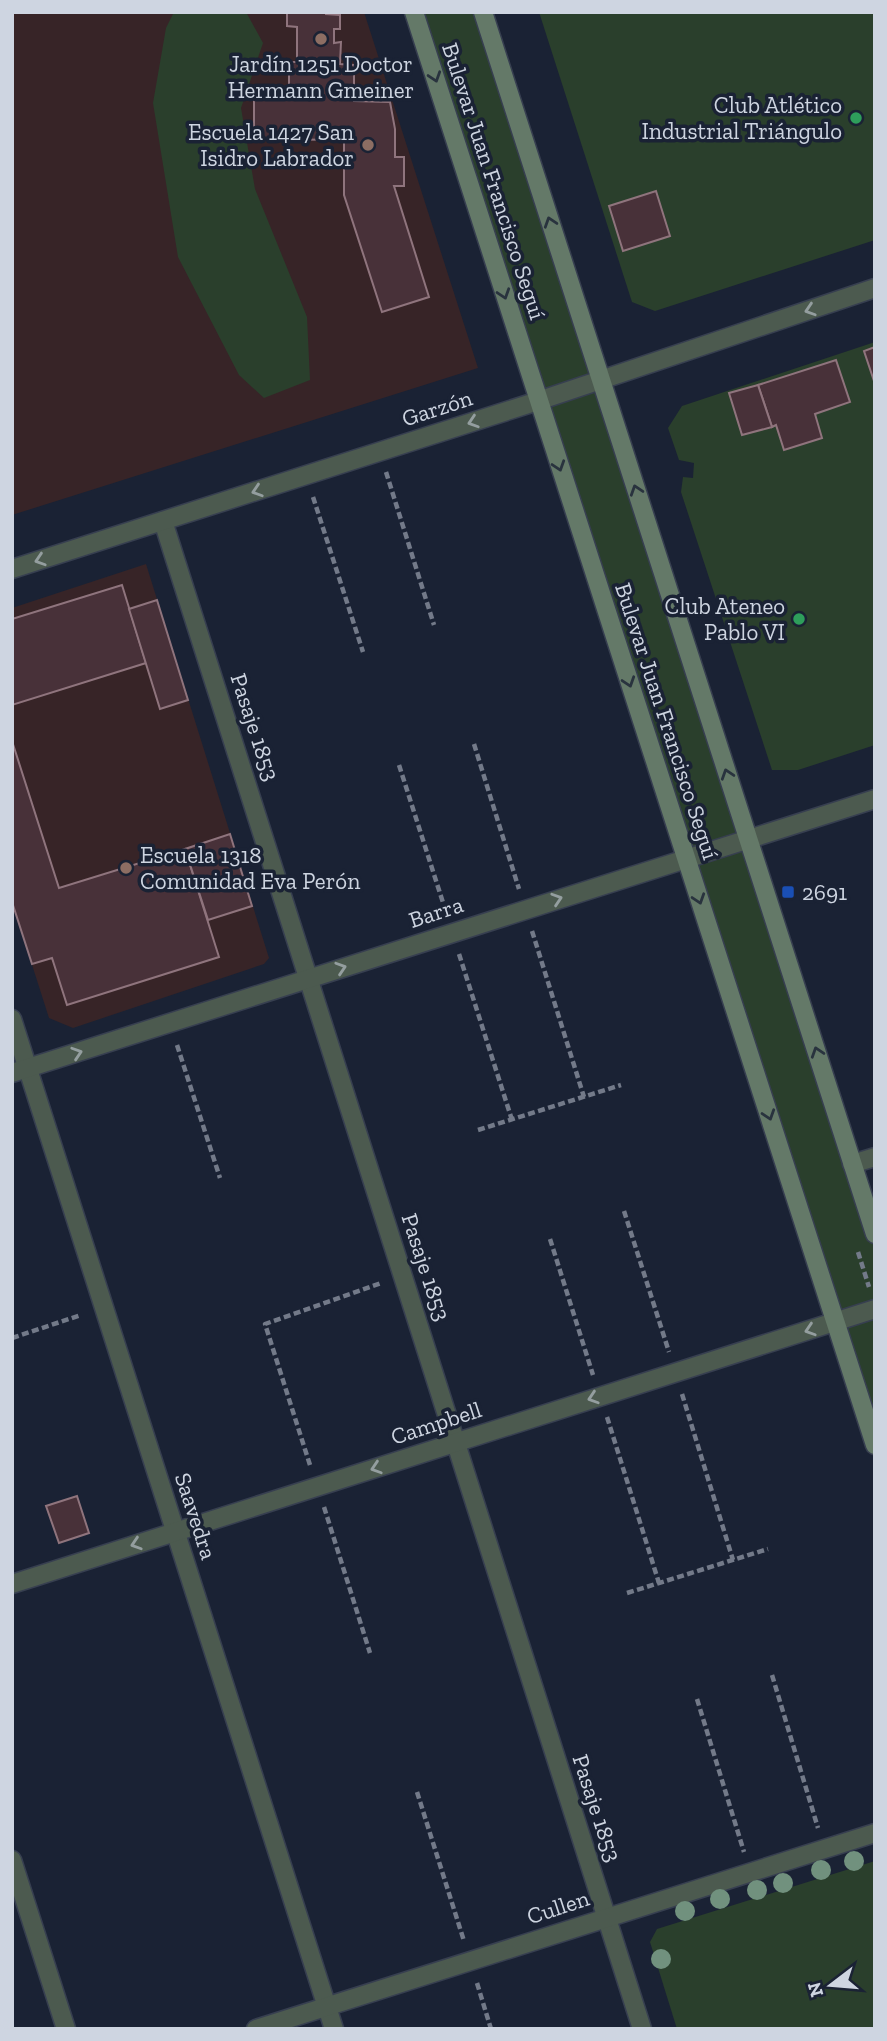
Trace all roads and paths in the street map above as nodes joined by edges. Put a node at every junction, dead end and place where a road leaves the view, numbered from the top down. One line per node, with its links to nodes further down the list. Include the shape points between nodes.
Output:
1 (414, 12): 5 (main road, Bulevar Juan Francisco Seguí, one-way to 5)
2 (483, 12): 4 (main road, Bulevar Juan Francisco Seguí, one-way to 2)
3 (875, 288): 4 (street, Garzón, one-way to 4)
4 (601, 380): 5 (street, Garzón); 13 (main road, Bulevar Juan Francisco Seguí, one-way to 4)
5 (538, 401): 6 (street, Garzón, one-way to 6); 14 (main road, Bulevar Juan Francisco Seguí, one-way to 14)
6 (379, 452): 7 (street, Garzón); 10 (path)
7 (306, 475): 8 (street, Garzón, one-way to 8); 11 (path)
8 (163, 521): 9 (street, Garzón, one-way to 9); 15 (street, Pasaje 1853)
9 (12, 569)
10 (434, 625)
11 (363, 652)
12 (875, 799): 13 (street, Barra)
13 (748, 839): 14 (street, Barra); 22 (main road, Bulevar Juan Francisco Seguí, one-way to 13)
14 (686, 858): 15 (street, Barra, one-way to 14); 28 (main road, Bulevar Juan Francisco Seguí, one-way to 28)
15 (309, 979): 17 (street, Barra); 25 (street, Pasaje 1853)
16 (12, 1019): 18 (street, Saavedra)
17 (170, 1023): 18 (street, Barra, one-way to 17); 23 (path)
18 (20, 1071): 26 (street, Saavedra)
19 (621, 1085): 20 (path)
20 (478, 1130)
21 (875, 1157): 22 (street)
22 (852, 1164): 24 (main road, Bulevar Juan Francisco Seguí)
23 (220, 1178)
24 (875, 1234)
25 (403, 1275): 29 (path); 31 (street, Pasaje 1853)
26 (104, 1308): 30 (path); 33 (street, Saavedra)
27 (875, 1309): 28 (street, Campbell)
28 (835, 1322): 31 (street, Campbell, one-way to 31); 32 (main road, Bulevar Juan Francisco Seguí)
29 (265, 1324)
30 (12, 1338)
31 (456, 1443): 33 (street, Campbell, one-way to 33); 44 (street, Pasaje 1853)
32 (875, 1445)
33 (176, 1532): 35 (street, Campbell, one-way to 35); 46 (street, Saavedra)
34 (768, 1549): 36 (path)
35 (12, 1584)
36 (627, 1593)
37 (772, 1675): 41 (path)
38 (697, 1699): 43 (path)
39 (417, 1791): 45 (path)
40 (875, 1833): 41 (street, Cullen)
41 (824, 1849): 43 (street, Cullen)
42 (12, 1860): 47 (street)
43 (751, 1872): 44 (street, Cullen)
44 (606, 1918): 45 (street, Cullen); 51 (street, Pasaje 1853)
45 (470, 1961): 46 (street, Cullen); 50 (path)
46 (327, 2006): 48 (street, Cullen); 49 (street, Saavedra)
47 (66, 2029)
48 (256, 2029)
49 (334, 2029)
50 (491, 2029)
51 (642, 2029)

